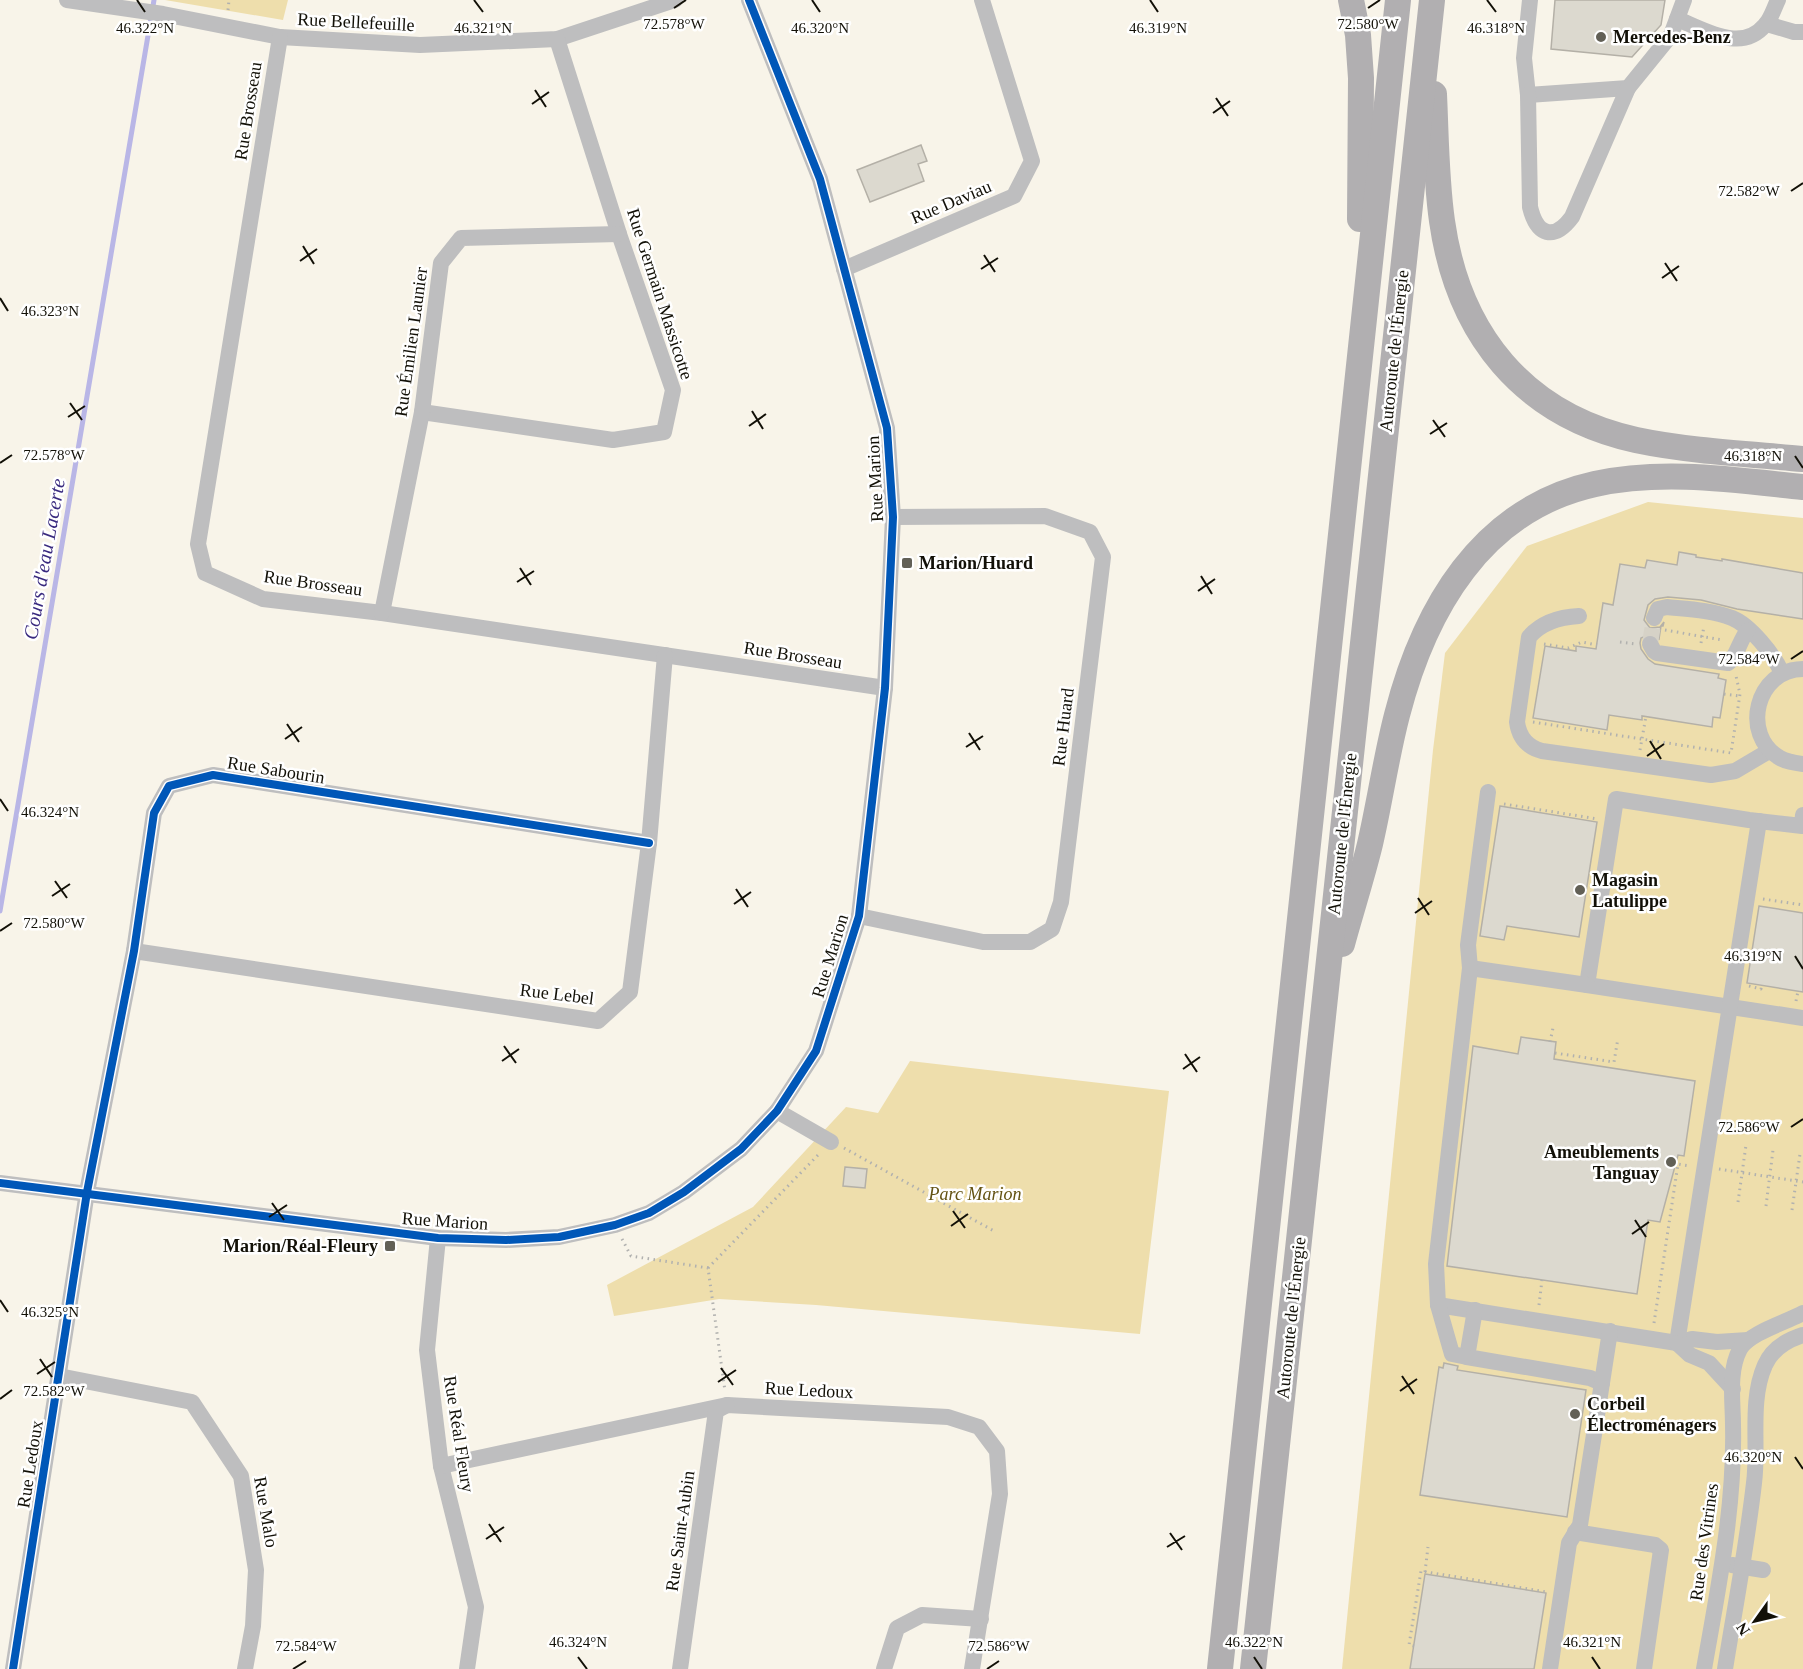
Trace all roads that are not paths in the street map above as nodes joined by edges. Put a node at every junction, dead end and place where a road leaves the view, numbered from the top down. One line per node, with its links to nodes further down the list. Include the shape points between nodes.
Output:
1 (67, 0): 14 (street, Rue Bellefeuille)
2 (675, 0): 15 (street, Rue Bellefeuille)
3 (749, 0): 19 (street, Rue Marion, via 820,179)
4 (982, 0): 19 (street, Rue Daviau, via 1032,161 1028,170 1014,196)
5 (1352, 0): 20 (highway, via 1361,78)
6 (1398, 0): 20 (highway, Autoroute de l'Énergie)
7 (1530, 0): 17 (street, via 1524,58)
8 (1684, 0): 11 (street)
9 (1778, 0): 12 (street)
10 (1431, 8): 22 (highway, via 1444,235 1467,309 1503,365 1555,408 1610,433 1651,443); 46 (highway, Autoroute de l'Énergie)
11 (1677, 19): 12 (street, via 1734,40 1751,37); 16 (street, via 1671,35)
12 (1767, 24): 13 (street)
13 (1803, 32)
14 (280, 37): 15 (street, Rue Bellefeuille, via 420,45); 25 (street, Rue Brosseau, via 198,544 205,573 263,599)
15 (557, 39): 18 (street, Rue Germain Massicotte)
16 (1628, 88): 17 (street); 17 (street, via 1572,217 1562,228 1550,233 1539,228 1530,207)
17 (1528, 95)
18 (619, 234): 21 (street, Rue Émilien Launier, via 461,238 441,263); 21 (street, Rue Germain Massicotte, via 673,390 664,432 612,440)
19 (844, 269): 24 (street, Rue Marion, via 887,428)
20 (1358, 369): 76 (highway, Autoroute de l'Énergie)
21 (422, 412): 25 (street, Rue Émilien Launier)
22 (1803, 459)
23 (1803, 487): 46 (highway, via 1676,477 1597,484 1558,495 1528,510 1481,548 1437,608 1409,673 1370,844)
24 (893, 517): 33 (street, Rue Marion); 40 (street, Rue Huard, via 1045,516 1090,532 1103,557 1061,902 1052,929 1030,942 983,942)
25 (382, 613): 30 (street, Rue Brosseau)
26 (1578, 616): 34 (street, via 1553,621 1529,637 1516,722 1528,745 1542,751 1711,775 1735,771)
27 (1657, 624): 28 (street, via 1658,609 1667,607 1728,616)
28 (1748, 630): 29 (street, via 1728,663 1657,653); 32 (street, via 1775,659)
29 (1646, 645)
30 (664, 655): 33 (street, Rue Brosseau); 39 (street, Rue Lebel)
31 (1803, 669): 32 (street)
32 (1782, 673): 34 (street, via 1766,689 1758,709 1759,731)
33 (885, 688): 40 (street, Rue Marion)
34 (1769, 751): 35 (street)
35 (1803, 764)
36 (1494, 798): 42 (street, via 1468,945)
37 (1803, 815): 38 (street, via 1802,826)
38 (1759, 821): 43 (street, via 1616,799); 44 (street)
39 (649, 843): 41 (street, Rue Sabourin, via 213,776 169,786 154,813); 41 (street, Rue Lebel, via 630,992 598,1021)
40 (859, 916): 47 (street, Rue Marion, via 816,1051)
41 (134, 951): 50 (street, Rue Sabourin)
42 (1470, 968): 43 (street); 52 (street, via 1436,1264)
43 (1587, 985): 44 (street)
44 (1730, 1006): 45 (street); 58 (street)
45 (1799, 1011)
46 (1322, 1014): 77 (highway, Autoroute de l'Énergie)
47 (777, 1111): 48 (street); 51 (street, Rue Marion, via 741,1149 684,1192 648,1213 559,1237)
48 (831, 1142)
49 (0, 1183): 50 (street, Rue Marion)
50 (87, 1192): 51 (street, Rue Marion); 60 (street, Rue Ledoux)
51 (438, 1238): 64 (street, Rue Réal Fleury, via 427,1350)
52 (1438, 1305): 53 (street); 59 (street, via 1452,1354)
53 (1475, 1310): 55 (street); 59 (street)
54 (1803, 1313): 57 (street)
55 (1610, 1331): 58 (street); 61 (street)
56 (1803, 1335): 67 (street, via 1776,1349 1762,1375 1755,1480)
57 (1749, 1340): 58 (street, via 1692,1339); 62 (street, Rue des Vitrines, via 1738,1356)
58 (1677, 1343): 62 (street, via 1690,1355 1709,1363)
59 (1467, 1357): 61 (street, via 1590,1377)
60 (59, 1376): 70 (street, Rue Ledoux); 71 (street, Rue Malo, via 192,1402 241,1476 256,1570 253,1626)
61 (1602, 1383): 65 (street, via 1580,1525)
62 (1733, 1389): 66 (street, Rue des Vitrines, via 1733,1463)
63 (727, 1405): 64 (street, Rue Ledoux); 69 (street, Rue Ledoux, via 948,1417 979,1427 997,1451 1000,1494); 73 (street, Rue Saint-Aubin, via 716,1411)
64 (441, 1466): 72 (street, Rue Réal Fleury, via 476,1607)
65 (1575, 1533): 78 (street, via 1569,1543); 79 (street, via 1655,1545 1661,1550)
66 (1722, 1563): 67 (street); 80 (street, Rue des Vitrines)
67 (1741, 1566): 68 (street); 81 (street)
68 (1763, 1570)
69 (981, 1619): 74 (street, via 922,1615 914,1619 897,1628); 75 (street, Rue Ledoux)
70 (13, 1669)
71 (245, 1669)
72 (467, 1669)
73 (680, 1669)
74 (884, 1669)
75 (972, 1669)
76 (1220, 1669)
77 (1253, 1669)
78 (1550, 1669)
79 (1644, 1669)
80 (1704, 1669)
81 (1725, 1669)

